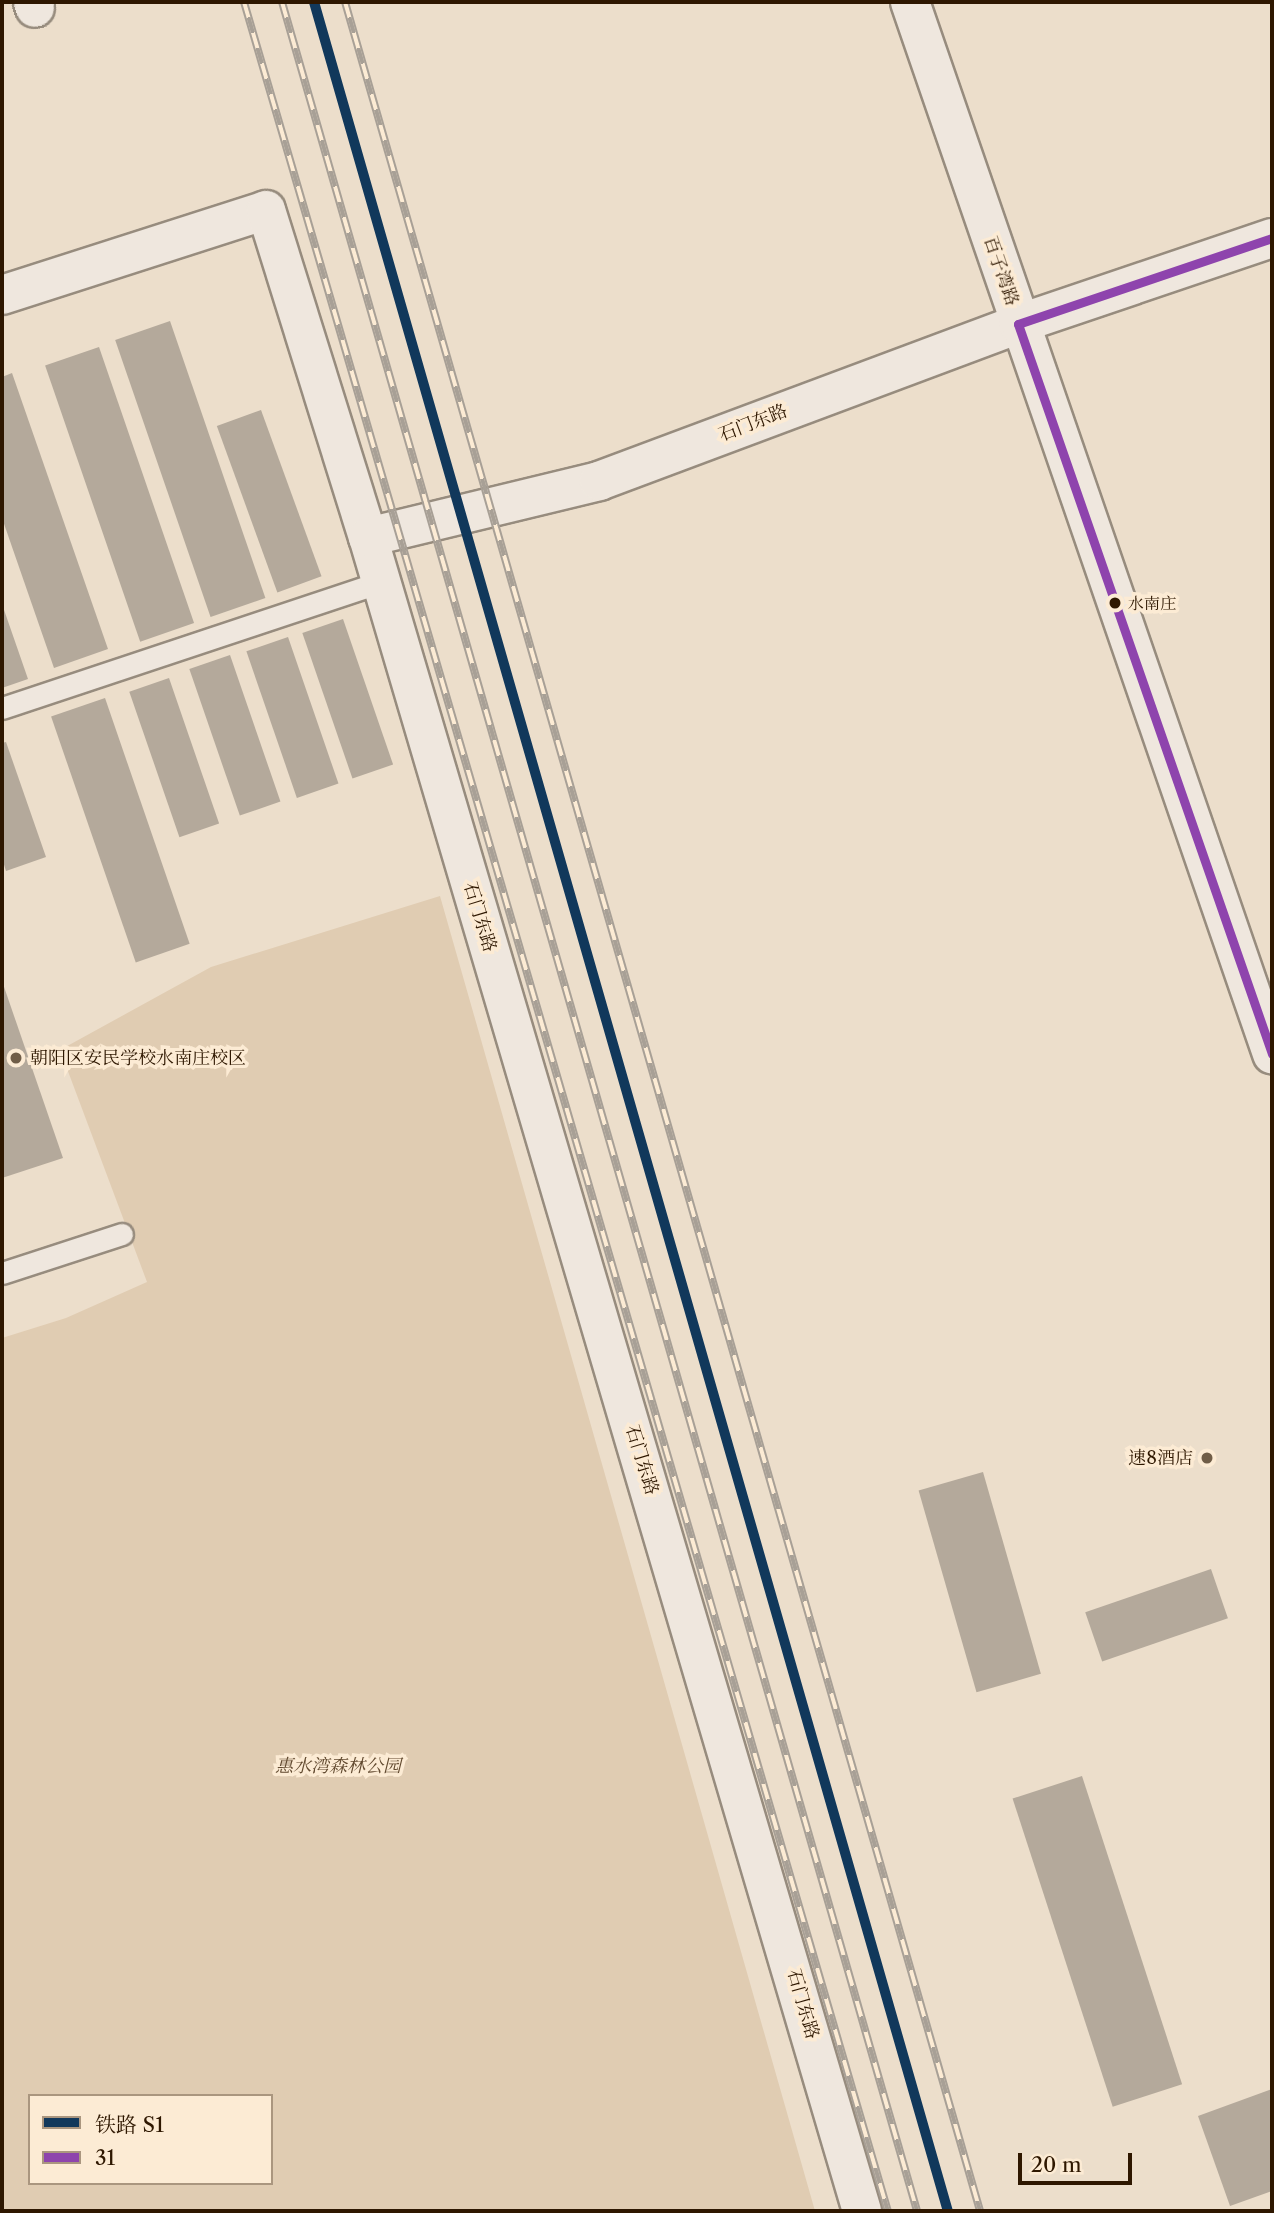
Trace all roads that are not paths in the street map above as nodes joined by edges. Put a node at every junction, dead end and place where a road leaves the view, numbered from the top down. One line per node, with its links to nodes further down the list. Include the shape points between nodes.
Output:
1 (910, 2): 4 (street, 百子湾路)
2 (1272, 238): 4 (street, 石门东路)
3 (2, 295): 5 (street, via 267,210)
4 (1018, 324): 5 (street, 石门东路, via 599,481); 8 (street, 百子湾路)
5 (368, 537): 6 (street, 石门东路)
6 (381, 582): 7 (lane); 11 (street, 石门东路)
7 (2, 708)
8 (1272, 1054)
9 (122, 1234): 10 (lane)
10 (2, 1273)
11 (862, 2211)

